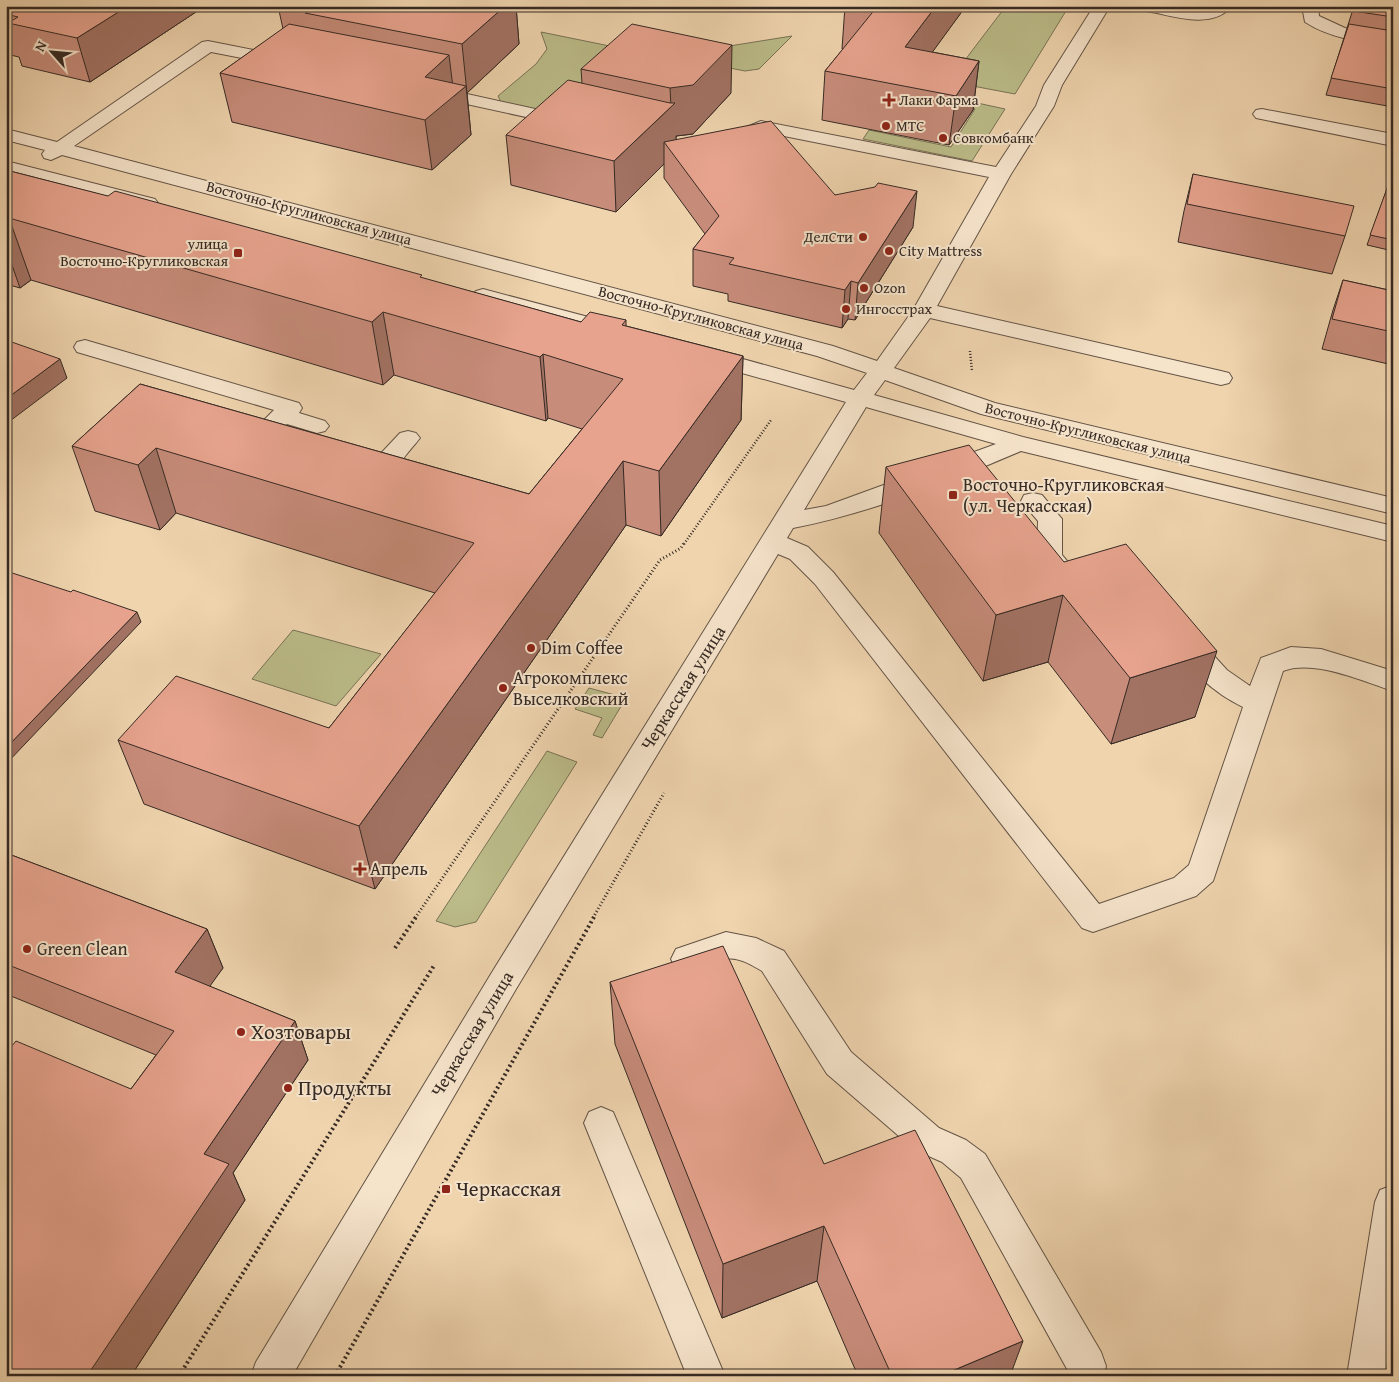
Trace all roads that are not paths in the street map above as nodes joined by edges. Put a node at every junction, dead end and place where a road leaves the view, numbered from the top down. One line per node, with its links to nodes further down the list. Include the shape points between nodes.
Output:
1 (1102, 6): 16 (street, Черкасская улица, via 1053,85 1045,106)
2 (1148, 6): 3 (street, via 1198,15 1218,11)
3 (1223, 6)
4 (1310, 6): 5 (street, via 1311,18 1325,27)
5 (1393, 41)
6 (300, 64): 13 (street, via 208,46)
7 (411, 87): 9 (street)
8 (1262, 114): 12 (street)
9 (586, 125)
10 (6, 134): 13 (street, Восточно-Кругликовская улица)
11 (728, 137): 16 (street, via 747,134 761,126)
12 (1393, 140)
13 (61, 148): 15 (street); 23 (street, Восточно-Кругликовская улица, via 818,349)
14 (6, 167): 15 (street)
15 (26, 172): 17 (street)
16 (1001, 174): 19 (street, Черкасская улица)
17 (168, 208)
18 (462, 289): 20 (street, Восточно-Кругликовская улица)
19 (924, 310): 23 (street, Черкасская улица); 24 (street)
20 (633, 336)
21 (85, 347): 26 (street, via 291,408)
22 (690, 352): 25 (street, Восточно-Кругликовская улица)
23 (882, 369): 25 (street, Черкасская улица); 33 (street, Восточно-Кругликовская улица, via 962,402)
24 (1221, 378)
25 (860, 398): 30 (street, Восточно-Кругликовская улица); 34 (street, Черкасская улица)
26 (282, 416): 27 (street); 28 (street)
27 (318, 426)
28 (259, 437)
29 (408, 438): 31 (street)
30 (1019, 443): 34 (street); 35 (street, Восточно-Кругликовская улица)
31 (376, 472)
32 (1033, 501): 36 (street, via 1050,519 1049,556 1059,568)
33 (1393, 506)
34 (778, 531): 39 (street, via 824,578 1093,919 1185,887 1202,872); 43 (street, Черкасская улица, via 505,978)
35 (1393, 534)
36 (1086, 577)
37 (1174, 627): 39 (street, via 1215,676 1234,692)
38 (1393, 681): 39 (street, via 1321,660 1291,657 1271,665)
39 (1258, 702)
40 (655, 971): 45 (street, via 726,945 756,951 773,961 839,1063 927,1139 954,1151 973,1166 1086,1366)
41 (601, 1123): 44 (street)
42 (1393, 1202): 46 (street)
43 (270, 1376)
44 (706, 1376)
45 (1085, 1376)
46 (1366, 1376)

